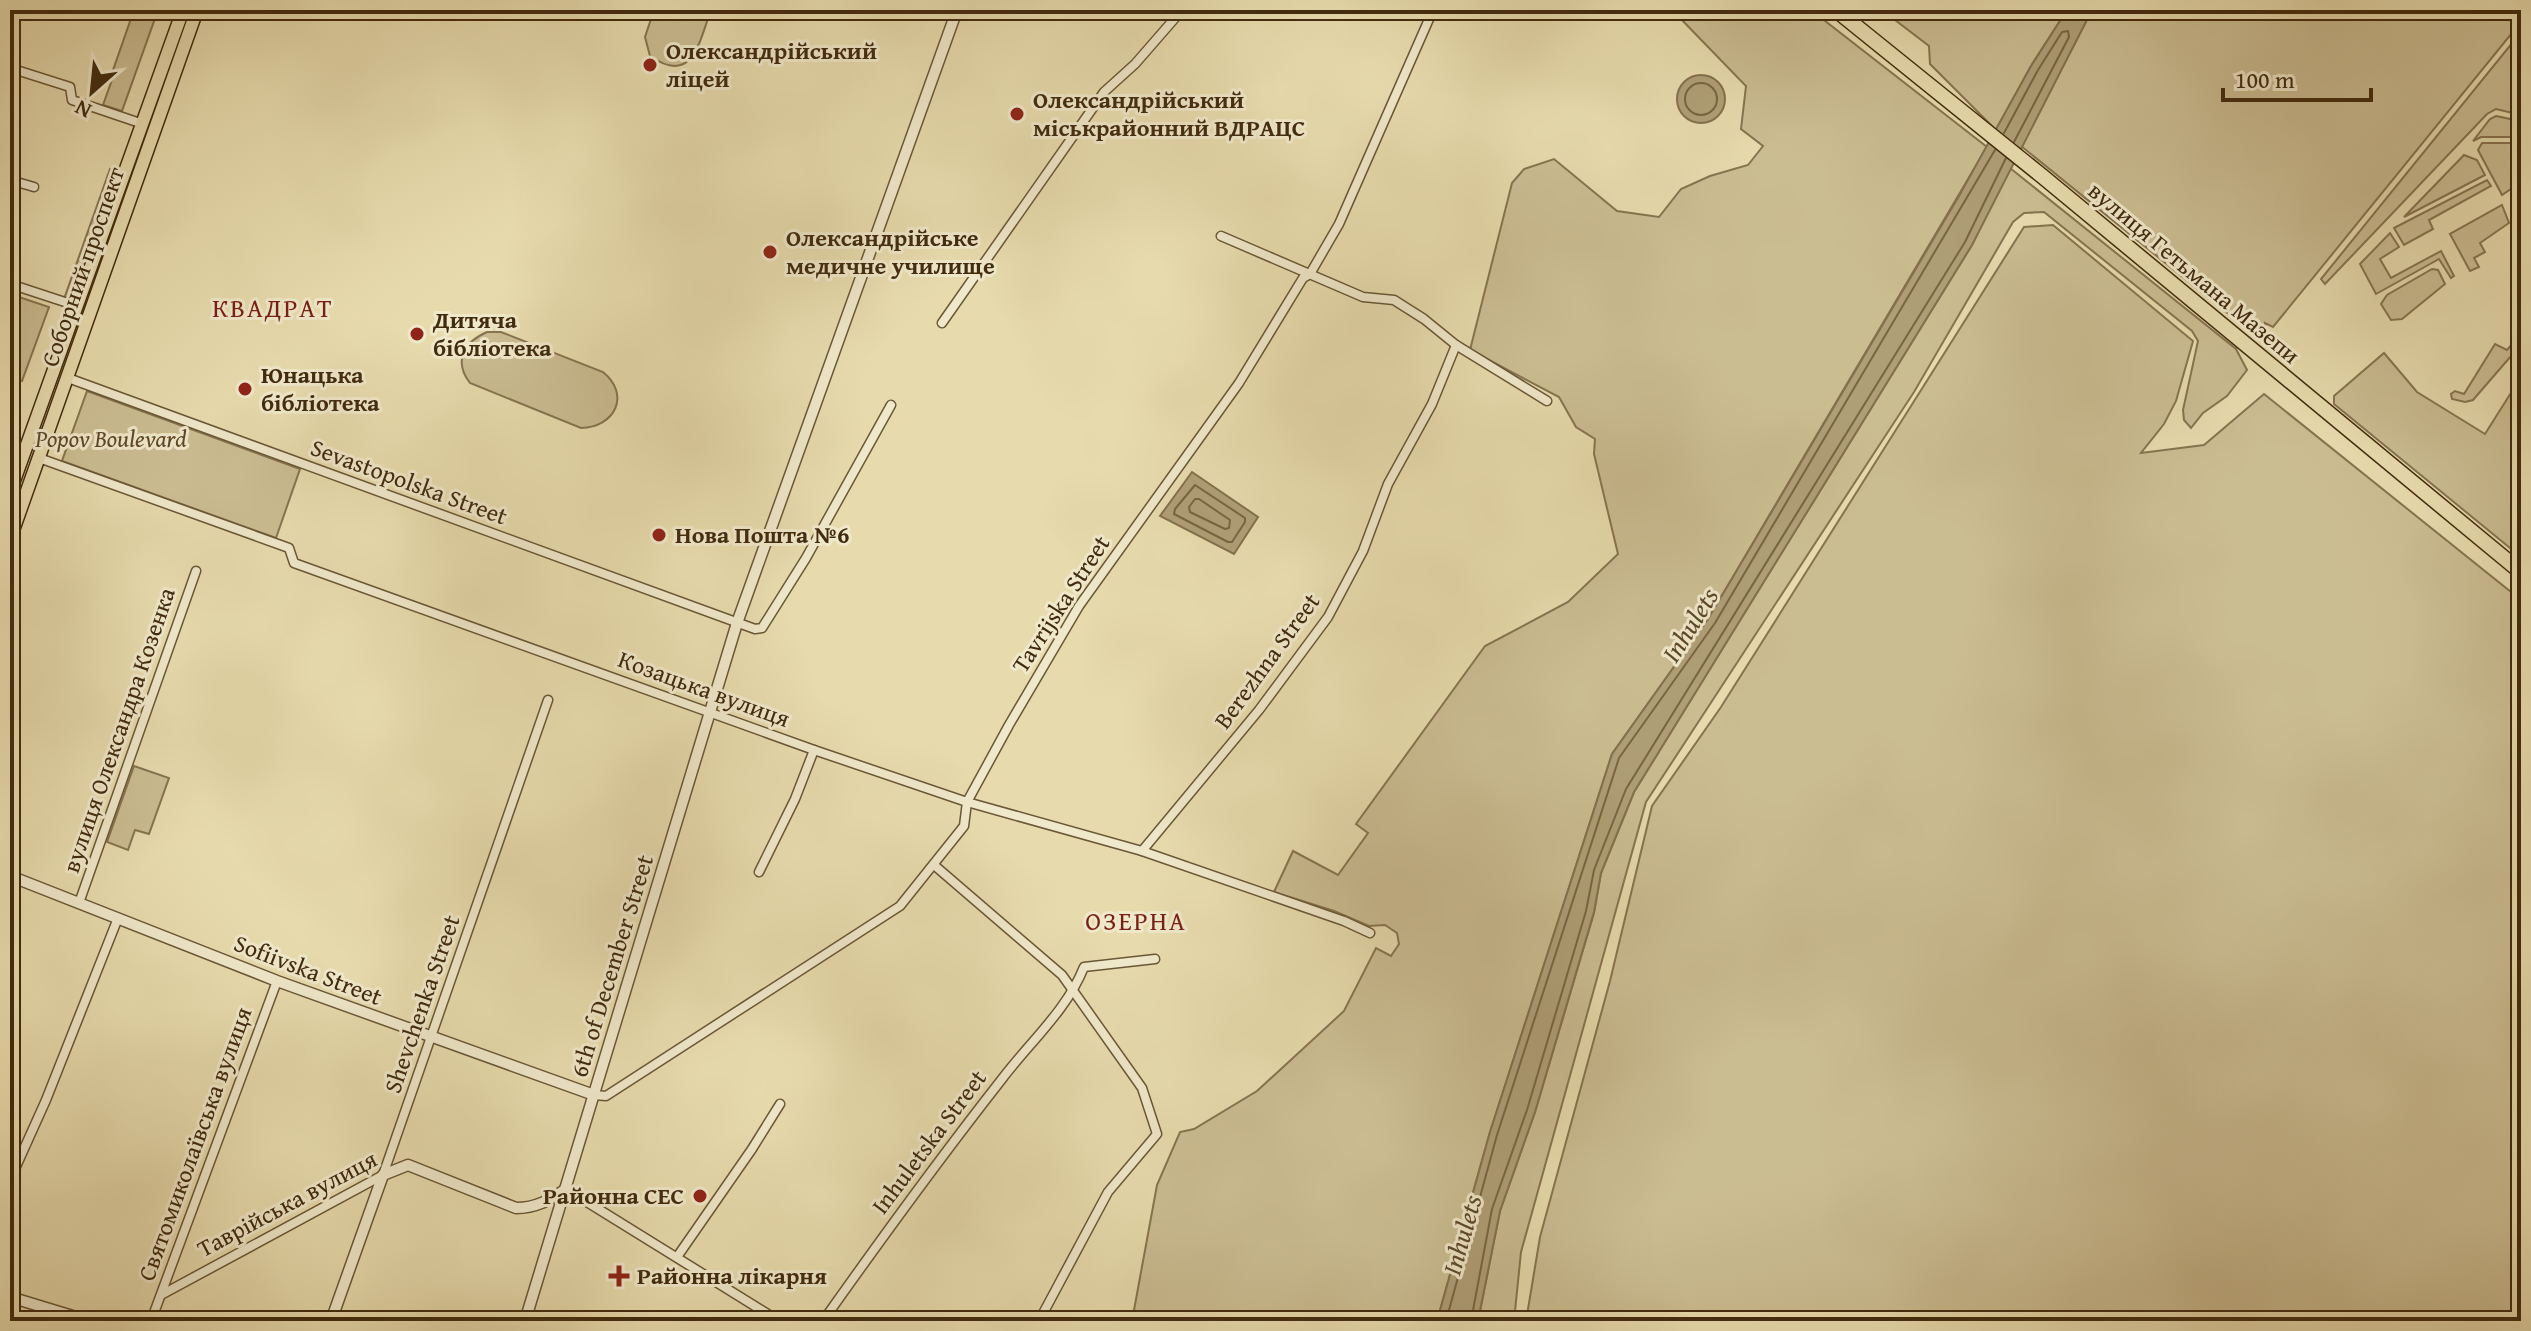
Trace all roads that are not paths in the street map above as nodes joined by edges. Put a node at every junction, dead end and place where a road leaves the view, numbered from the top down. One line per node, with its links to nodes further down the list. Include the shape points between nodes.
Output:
1 (183, 10): 8 (main road, Соборний проспект)
2 (197, 10): 15 (main road, Соборний проспект)
3 (957, 10): 30 (street, 6th of December Street)
4 (1182, 10): 17 (street, via 1104,92)
5 (1433, 10): 12 (street, Tavrijska Street, via 1339,224)
6 (1836, 10): 29 (highway, вулиця Гетьмана Мазепи)
7 (10, 68): 8 (street, via 70,87 72,100)
8 (143, 124): 14 (main road, Соборний проспект)
9 (10, 180): 10 (street)
10 (34, 187)
11 (1221, 236): 12 (street)
12 (1310, 274): 19 (street, via 1363,297 1394,300); 34 (street, Tavrijska Street, via 1190,455 1079,606)
13 (10, 284): 16 (street)
14 (84, 287): 15 (main road); 16 (main road, Соборний проспект)
15 (98, 292): 20 (main road, Соборний проспект)
16 (77, 306): 18 (main road, Соборний проспект)
17 (942, 323)
18 (63, 345): 20 (main road); 24 (main road, Соборний проспект)
19 (1456, 345): 22 (street); 35 (street, Berezhna Street, via 1328,617)
20 (77, 350): 21 (main road, Соборний проспект)
21 (68, 378): 25 (main road, Соборний проспект); 30 (street, Sevastopolska Street)
22 (1547, 401)
23 (891, 405): 30 (street, via 762,628)
24 (24, 453): 25 (main road); 26 (main road, Соборний проспект)
25 (39, 458): 27 (main road, Соборний проспект); 32 (street, Козацька вулиця, via 289,548 294,563)
26 (10, 492)
27 (10, 539)
28 (196, 571): 39 (street, вулиця Олександра Козенка)
29 (2521, 572)
30 (737, 623): 32 (street, 6th of December Street)
31 (548, 700): 45 (street, Shevchenka Street)
32 (708, 712): 33 (street, Козацька вулиця); 46 (street, 6th of December Street)
33 (814, 750): 34 (street, Козацька вулиця); 37 (street)
34 (967, 802): 35 (street, Козацька вулиця); 36 (street, Tavrijska Street, via 964,826)
35 (1142, 851): 41 (street, Козацька вулиця)
36 (934, 865): 44 (street, via 1062,975); 46 (street, Tavrijska Street, via 900,906 606,1096)
37 (759, 872)
38 (10, 876): 39 (street, Sofiivska Street)
39 (79, 903): 40 (street, Sofiivska Street)
40 (118, 918): 43 (street, Sofiivska Street); 49 (street)
41 (1370, 933)
42 (1155, 959): 44 (street, Inhuletska Street, via 1084,967)
43 (277, 981): 45 (street, Sofiivska Street); 52 (street, Святомиколаївська вулиця)
44 (1074, 992): 59 (street, Inhuletska Street, via 890,1226); 60 (street, via 1142,1088 1157,1134 1108,1192)
45 (431, 1037): 46 (street, Sofiivska Street); 48 (street, Shevchenka Street)
46 (594, 1095): 50 (street, 6th of December Street)
47 (780, 1104): 51 (street)
48 (383, 1175): 50 (street, Таврійська вулиця, via 408,1165 516,1208 546,1202); 52 (street, Таврійська вулиця); 56 (street, Shevchenka Street)
49 (10, 1180)
50 (566, 1189): 51 (street); 57 (street, 6th of December Street)
51 (677, 1257): 58 (street)
52 (161, 1295): 55 (street, Святомиколаївська вулиця)
53 (10, 1297): 54 (street)
54 (89, 1321)
55 (151, 1321)
56 (331, 1321)
57 (525, 1321)
58 (779, 1321)
59 (823, 1321)
60 (1039, 1321)

